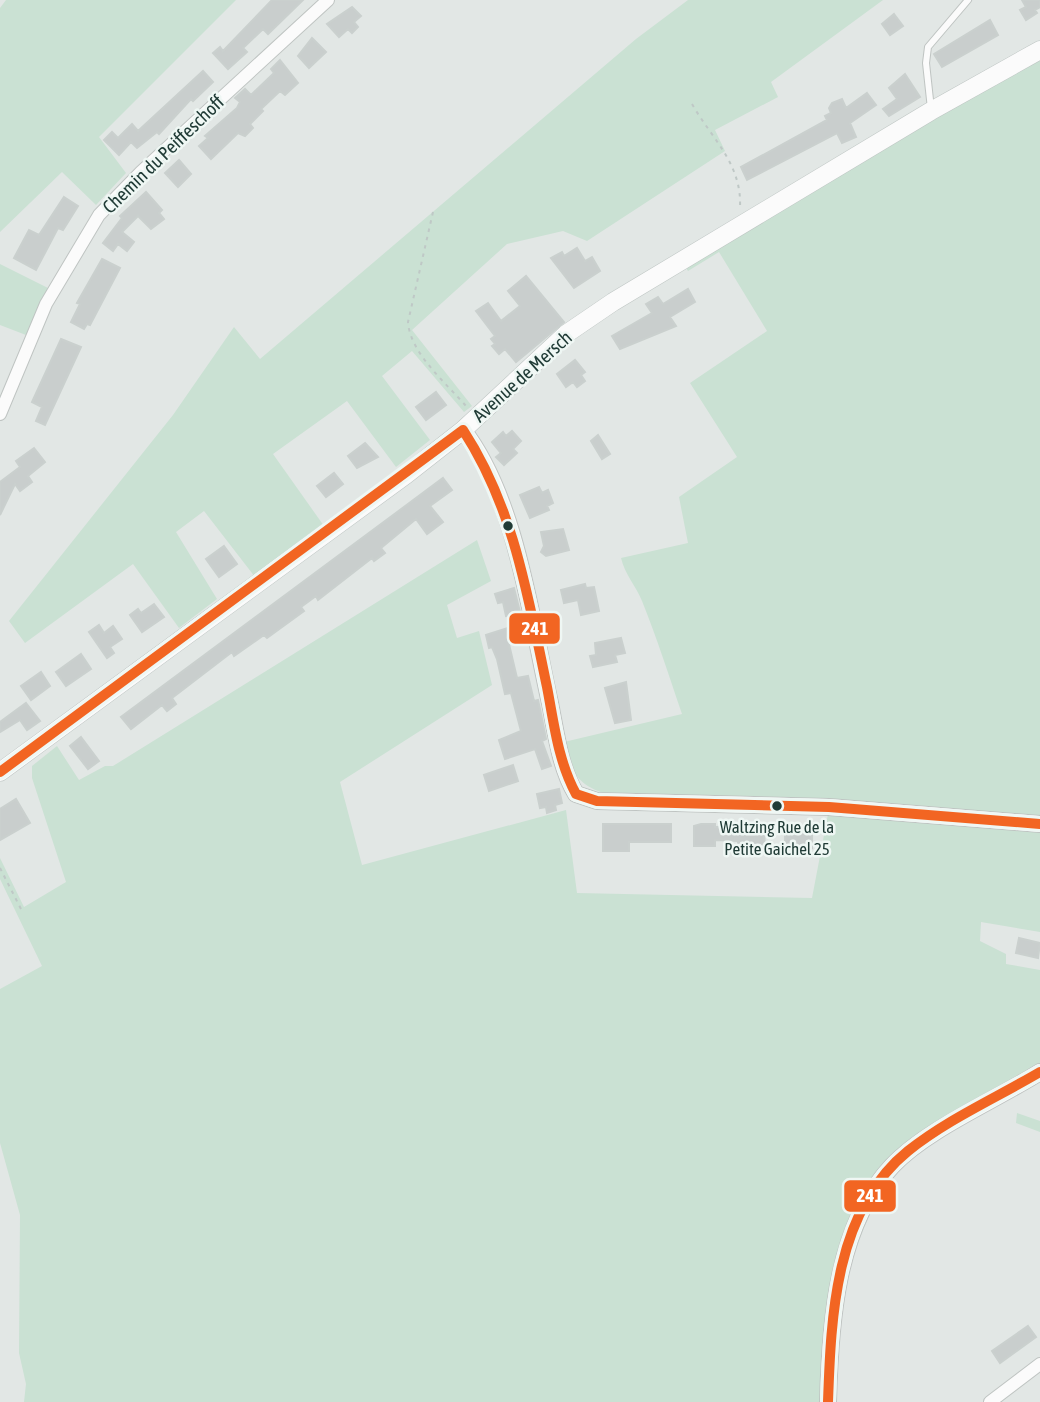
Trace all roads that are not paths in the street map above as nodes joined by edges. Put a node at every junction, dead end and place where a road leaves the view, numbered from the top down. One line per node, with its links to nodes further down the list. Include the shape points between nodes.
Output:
1 (328, 0): 5 (street, Chemin du Peiffeschoff, via 99,215 46,304)
2 (968, 0): 4 (lane, via 928,47)
3 (1040, 50): 4 (main road, Avenue de Mersch)
4 (931, 111): 6 (main road, Avenue de Mersch, via 566,334)
5 (0, 414)
6 (469, 424): 7 (main road, Avenue de Mersch); 8 (street, via 511,534 567,777 576,794 597,801 829,807)
7 (0, 772)
8 (1040, 824)
9 (1040, 1072): 11 (street, via 931,1136 893,1165 873,1192 855,1227 841,1277 832,1320)
10 (1040, 1364): 12 (street)
11 (828, 1402)
12 (989, 1402)

